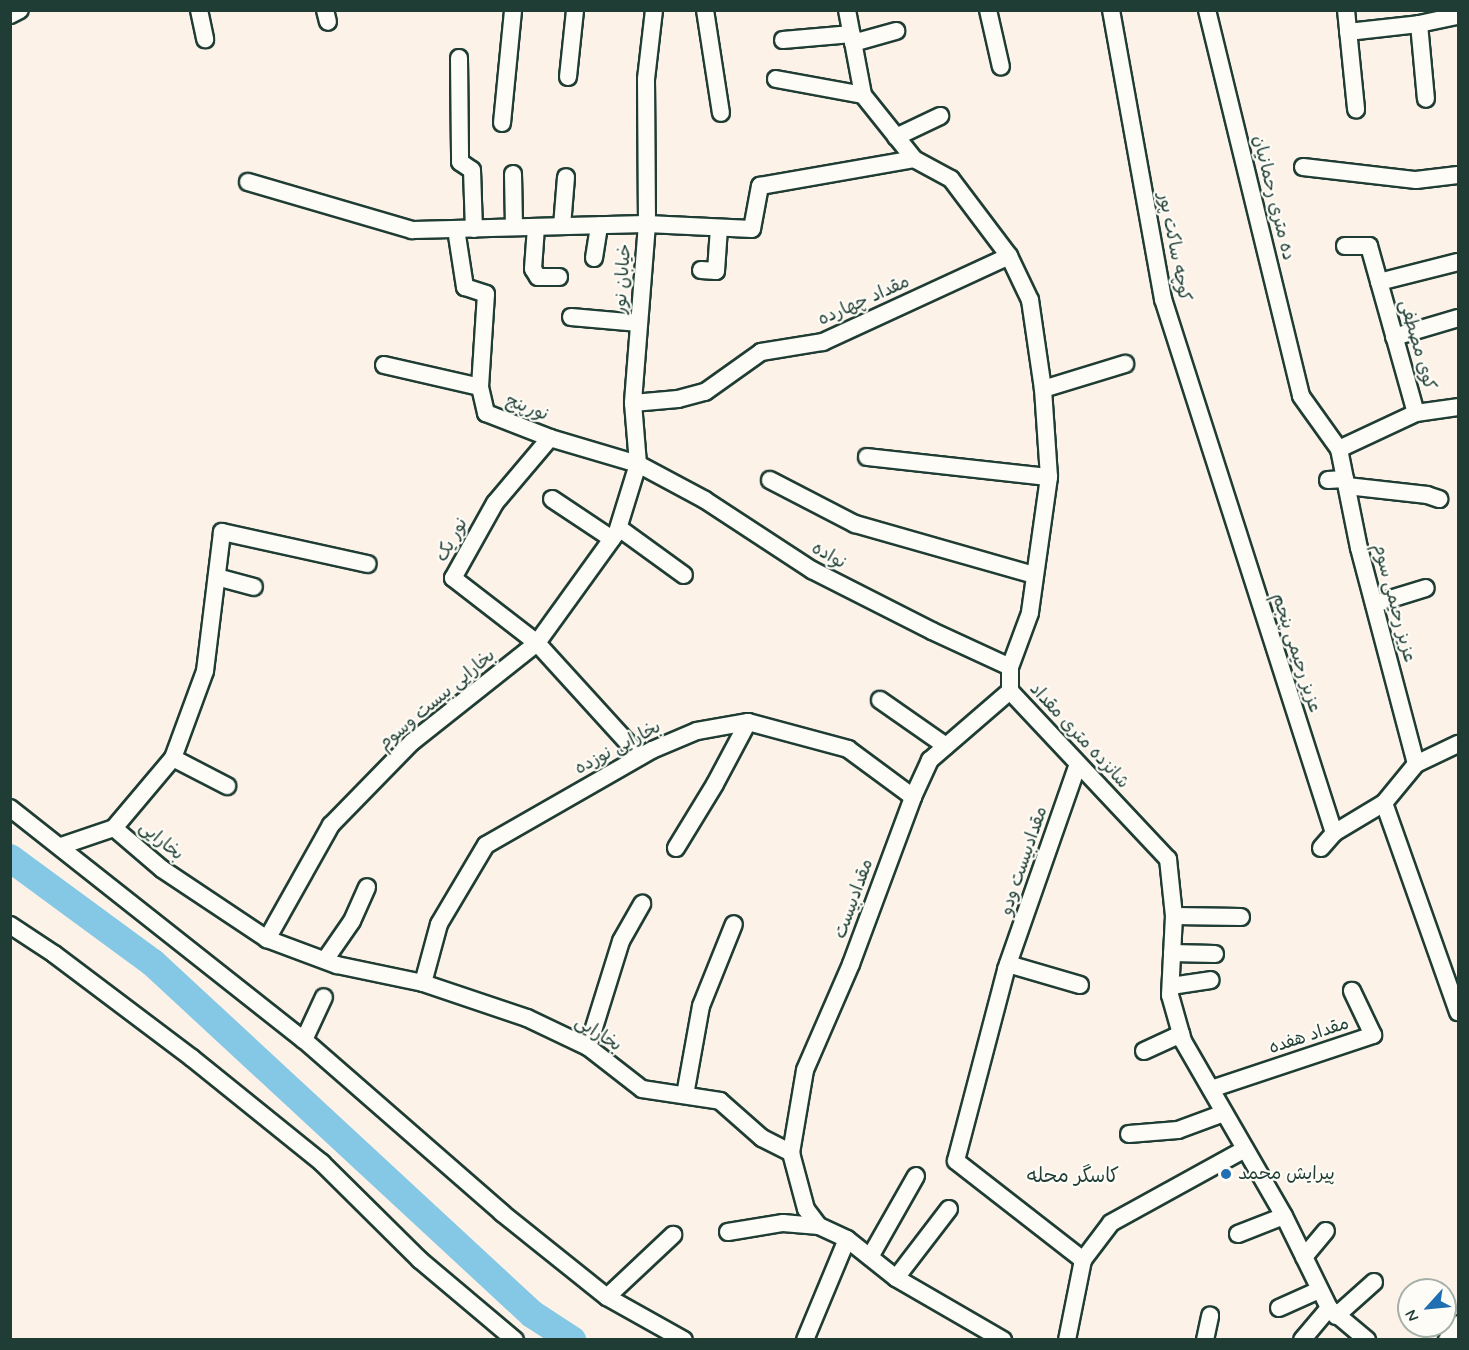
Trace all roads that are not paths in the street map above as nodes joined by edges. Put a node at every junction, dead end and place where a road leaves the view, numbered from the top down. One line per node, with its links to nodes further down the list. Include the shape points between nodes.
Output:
1 (20, 10): 12 (street)
2 (198, 10): 17 (street)
3 (513, 10): 29 (street)
4 (575, 10): 22 (street)
5 (654, 10): 37 (street, via 646,79)
6 (705, 10): 27 (street)
7 (847, 10): 18 (street, شانزده متری مقداد)
8 (988, 10): 21 (street)
9 (1111, 10): 71 (street, کوچه ساکت پور, via 1163,299)
10 (1207, 10): 64 (street, ده متری رحمانیان, via 1301,396)
11 (1346, 10): 16 (street)
12 (10, 15)
13 (1458, 16): 14 (street)
14 (1419, 24): 16 (street); 25 (street)
15 (896, 31): 18 (street)
16 (1348, 32): 26 (street)
17 (205, 39)
18 (853, 39): 19 (street); 24 (street, شانزده متری مقداد)
19 (783, 40)
20 (459, 58): 44 (street, via 460,162 472,170)
21 (1001, 67)
22 (568, 77)
23 (776, 79): 24 (street)
24 (863, 95): 30 (street, شانزده متری مقداد)
25 (1426, 99)
26 (1356, 110)
27 (721, 113)
28 (940, 116): 30 (street)
29 (502, 123)
30 (896, 137): 31 (street, شانزده متری مقداد)
31 (914, 159): 42 (street, via 760,186 752,229); 46 (street, شانزده متری مقداد, via 951,179)
32 (1303, 167): 34 (street, via 1416,180)
33 (513, 174): 40 (street)
34 (1458, 175)
35 (566, 177): 39 (street)
36 (248, 182): 43 (street, خیابان نور, via 412,230)
37 (647, 224): 38 (street, خیابان نور); 42 (street); 54 (street, خیابان نور)
38 (599, 225): 39 (street, خیابان نور); 47 (street)
39 (562, 226): 41 (street, خیابان نور)
40 (514, 227): 41 (street, خیابان نور); 44 (street, خیابان نور)
41 (536, 227): 50 (street, via 533,268 538,277)
42 (719, 228): 49 (street, via 716,271)
43 (456, 229): 44 (street, خیابان نور); 58 (street, via 465,287 486,294)
44 (474, 229)
45 (1345, 246): 51 (street, کوی مصطفی, via 1369,246)
46 (1009, 256): 59 (street, شانزده متری مقداد, via 1030,300); 60 (street, مقداد چهارده, via 823,342 761,352 705,392)
47 (594, 258)
48 (1458, 262): 51 (street)
49 (701, 270)
50 (559, 277)
51 (1379, 282): 55 (street, کوی مصطفی)
52 (571, 317): 54 (street)
53 (1458, 318): 55 (street)
54 (639, 323): 60 (street, خیابان نور)
55 (1394, 337): 62 (street, کوی مصطفی)
56 (1125, 364): 59 (street)
57 (384, 365): 58 (street)
58 (480, 387): 63 (street, نورپنج, via 486,413)
59 (1042, 389): 67 (street, شانزده متری مقداد)
60 (633, 403): 66 (street, خیابان نور)
61 (1458, 407): 62 (street, کوی مصطفی)
62 (1416, 413): 64 (street)
63 (550, 438): 66 (street, نورپنج); 82 (street, نور یک, via 495,503 453,578)
64 (1339, 449): 70 (street, عزیز رحیمی سوم)
65 (867, 456): 67 (street)
66 (638, 464): 74 (street, خیابان نور); 83 (street, نواده, via 705,500 812,570)
67 (1049, 477): 77 (street, شانزده متری مقداد)
68 (770, 480): 77 (street, via 855,524)
69 (1328, 480): 70 (street)
70 (1346, 482): 72 (street); 81 (street, عزیز رحیمی سوم)
71 (1222, 485): 98 (street, عزیز رحیمی پنجم)
72 (1439, 499)
73 (552, 500): 74 (street)
74 (616, 534): 76 (street); 82 (street, خیابان نور)
75 (368, 564): 78 (street, via 222,532)
76 (684, 575)
77 (1034, 575): 83 (street, شانزده متری مقداد, via 1030,613)
78 (217, 578): 79 (street); 90 (street, via 205,671)
79 (254, 587)
80 (1426, 588): 81 (street)
81 (1374, 604): 92 (street, عزیز رحیمی سوم)
82 (537, 642): 89 (street); 108 (street, بخارایی بیست وسوم, via 412,742 332,825)
83 (1010, 667): 84 (street, شانزده متری مقداد)
84 (1010, 691): 88 (street, مقدادبیست); 91 (street, شانزده متری مقداد)
85 (880, 700): 88 (street)
86 (748, 722): 89 (street, بخارایی نوزده, via 697,731); 94 (street, بخارایی نوزده, via 848,749); 100 (street)
87 (1458, 744): 92 (street)
88 (946, 747): 94 (street, مقدادبیست, via 930,760)
89 (640, 756): 114 (street, بخارایی نوزده, via 486,845 440,924)
90 (172, 758): 93 (street); 97 (street)
91 (1078, 764): 104 (street, شانزده متری مقداد, via 1168,859); 112 (street, مقدادبیست ودو)
92 (1416, 764): 95 (street)
93 (227, 786)
94 (913, 797): 129 (street, مقدادبیست, via 851,964 805,1070)
95 (1384, 803): 98 (street); 119 (street)
96 (10, 808): 99 (street)
97 (114, 828): 99 (street); 108 (street, بخارایی, via 162,869)
98 (1334, 833): 101 (street)
99 (62, 846): 121 (street)
100 (676, 848)
101 (1321, 848)
102 (367, 886): 111 (street, via 352,921)
103 (642, 904): 122 (street, via 621,941)
104 (1174, 916): 105 (street); 109 (street, شانزده متری مقداد)
105 (1241, 917)
106 (734, 924): 125 (street, via 701,1006)
107 (10, 925): 151 (street, via 192,1058 313,1156 420,1260)
108 (267, 939): 111 (street, بخارایی)
109 (1172, 953): 110 (street); 116 (street, شانزده متری مقداد)
110 (1215, 954)
111 (325, 960): 114 (street, بخارایی)
112 (1007, 967): 115 (street); 141 (street, مقدادبیست ودو, via 956,1161)
113 (1211, 980): 116 (street)
114 (423, 983): 122 (street, بخارایی, via 527,1018)
115 (1080, 986)
116 (1171, 986): 120 (street, شانزده متری مقداد)
117 (1352, 991): 124 (street, مقداد هفده, via 1373,1035)
118 (324, 997): 121 (street)
119 (1458, 1012)
120 (1181, 1034): 123 (street); 124 (street, شانزده متری مقداد)
121 (304, 1040): 145 (street, via 502,1213)
122 (588, 1047): 125 (street, بخارایی, via 642,1089)
123 (1144, 1051)
124 (1211, 1089): 126 (street, شانزده متری مقداد)
125 (686, 1095): 129 (street, بخارایی, via 720,1101 762,1138)
126 (1224, 1113): 127 (street, via 1178,1130); 128 (street, شانزده متری مقداد)
127 (1129, 1134)
128 (1245, 1149): 132 (street, شانزده متری مقداد); 141 (street, via 1111,1222)
129 (791, 1153): 133 (street, via 806,1209)
130 (916, 1176): 139 (street)
131 (949, 1209): 142 (street)
132 (1284, 1216): 137 (street); 140 (street, شانزده متری مقداد)
133 (819, 1226): 135 (street, via 783,1223); 138 (street)
134 (1326, 1231): 140 (street)
135 (728, 1232)
136 (673, 1234): 145 (street)
137 (1238, 1234)
138 (848, 1239): 139 (street); 153 (street)
139 (870, 1257): 142 (street)
140 (1304, 1257): 144 (street, شانزده متری مقداد)
141 (1083, 1260): 155 (street)
142 (896, 1278): 154 (street)
143 (1374, 1282): 147 (street)
144 (1319, 1290): 146 (street); 147 (street, شانزده متری مقداد)
145 (607, 1297): 152 (street)
146 (1279, 1308)
147 (1332, 1312): 150 (street, شانزده متری مقداد); 157 (street)
148 (1210, 1317): 156 (street)
149 (1458, 1324): 158 (street)
150 (1364, 1339)
151 (515, 1340)
152 (684, 1340)
153 (805, 1340)
154 (1003, 1340)
155 (1067, 1340)
156 (1205, 1340)
157 (1302, 1340)
158 (1447, 1340)

